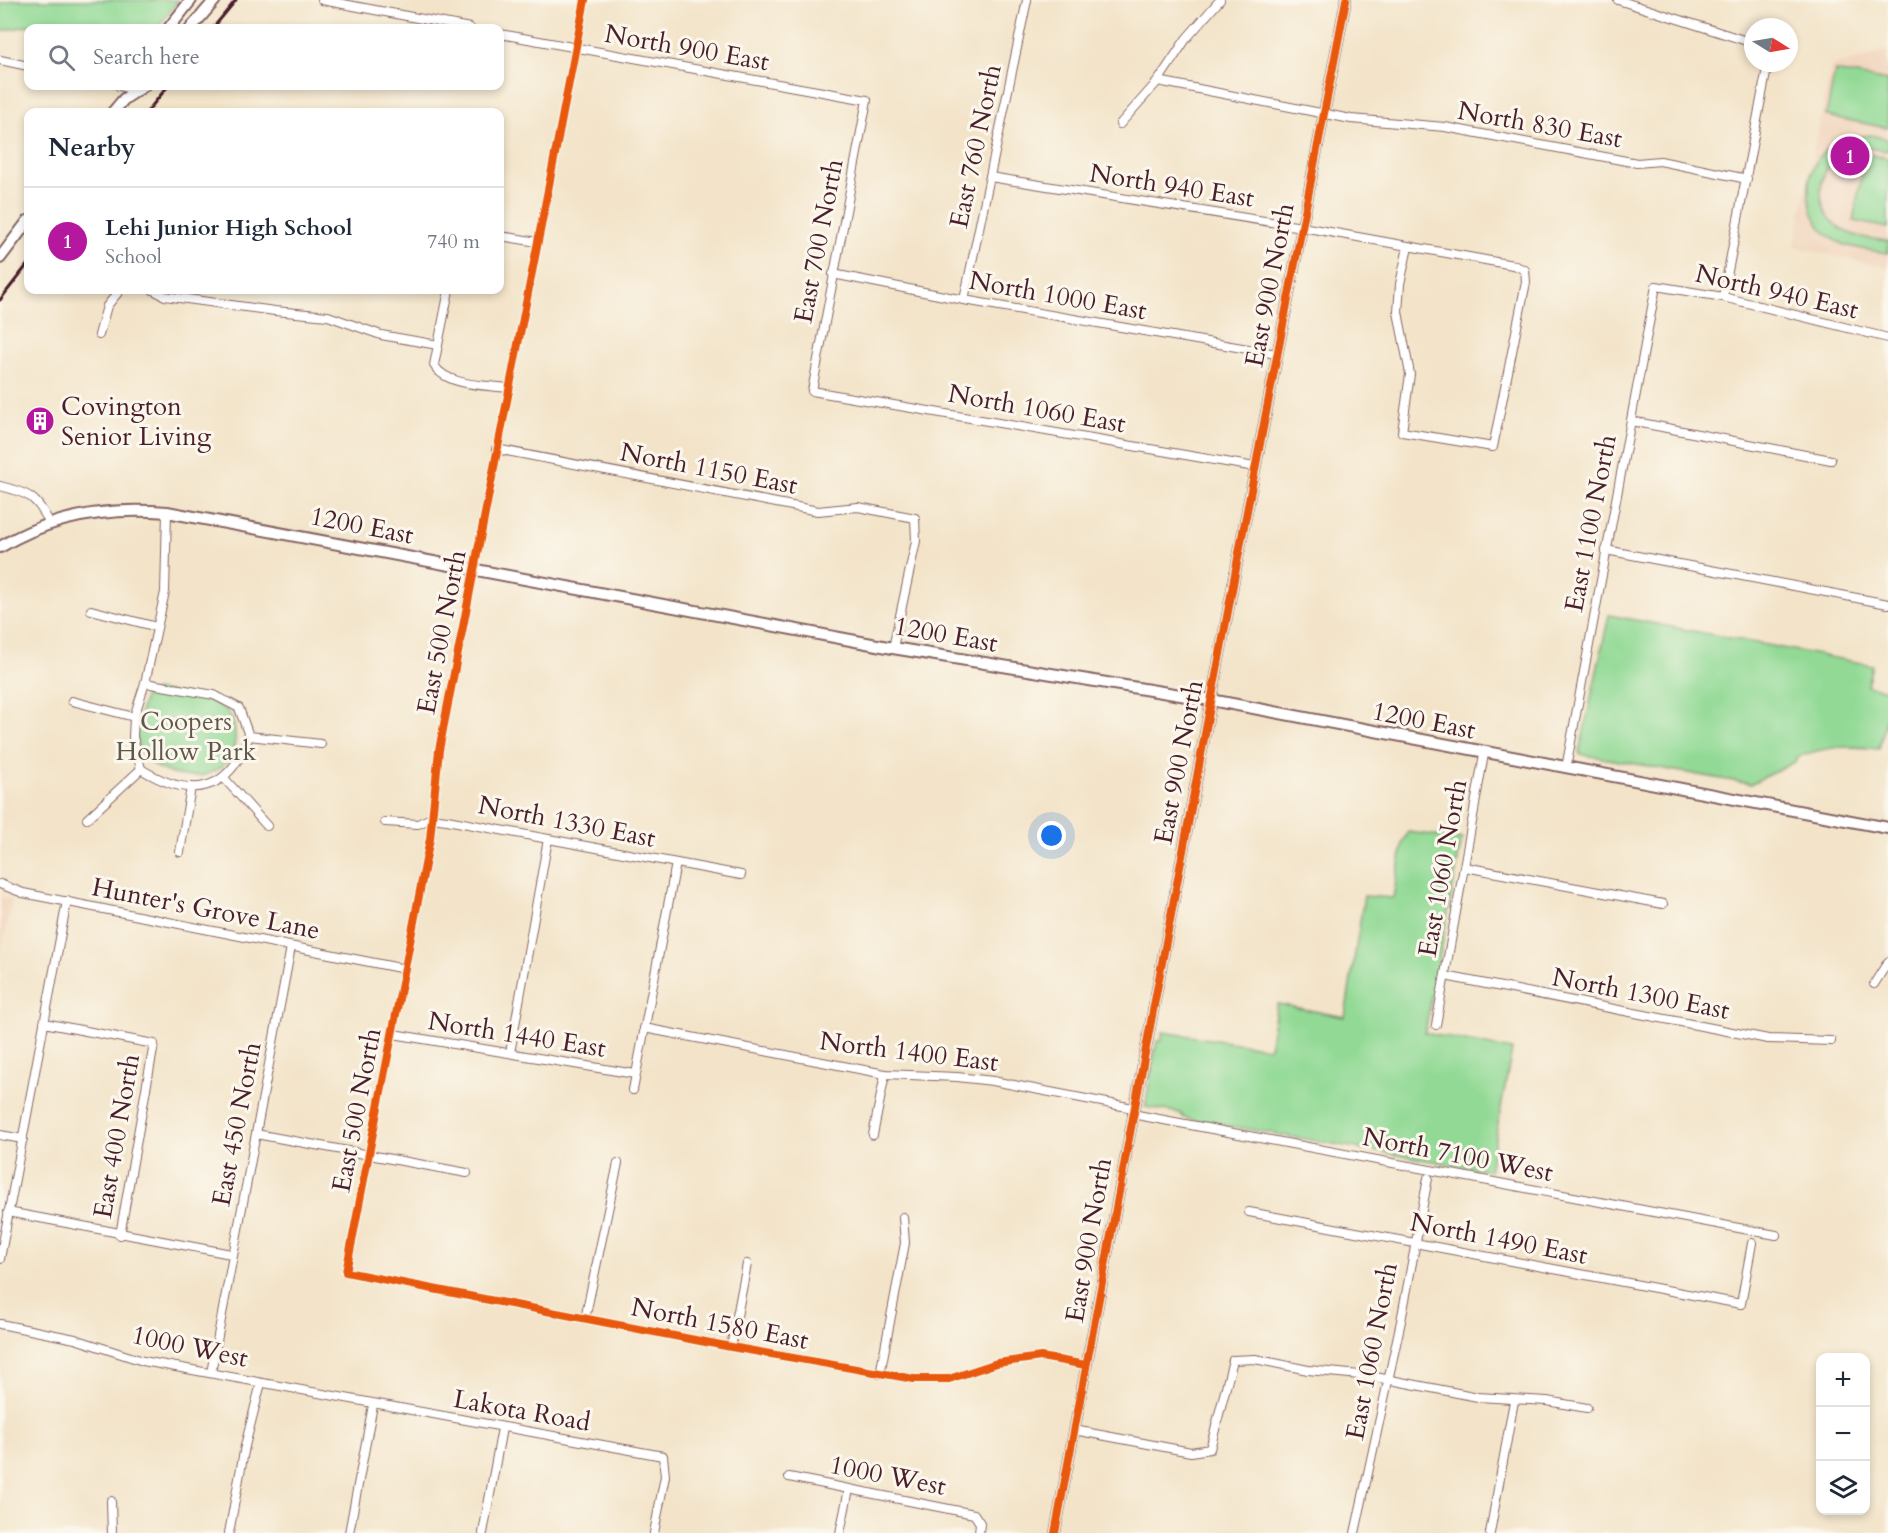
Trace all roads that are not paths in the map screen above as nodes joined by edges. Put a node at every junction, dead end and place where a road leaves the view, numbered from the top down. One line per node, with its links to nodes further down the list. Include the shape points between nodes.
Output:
1 (191, 0): 9 (main road)
2 (215, 0): 10 (main road)
3 (322, 0): 11 (street)
4 (585, 0): 14 (street, East 500 North)
5 (1028, 0): 26 (street, East 760 North)
6 (1220, 0): 18 (street, via 1186,39)
7 (1346, 0): 24 (street, East 900 North)
8 (1618, 0): 13 (street)
9 (172, 24)
10 (194, 24)
11 (449, 24)
12 (504, 35): 14 (street, North 900 East)
13 (1744, 40)
14 (575, 49): 22 (street, North 900 East); 31 (street, East 500 North)
15 (0, 60): 16 (street)
16 (24, 65)
17 (1766, 72): 27 (street)
18 (1158, 81): 24 (street, North 830 East); 25 (street)
19 (124, 90): 21 (main road)
20 (137, 90): 21 (main road)
21 (124, 99): 23 (main road)
22 (867, 100): 34 (street, East 700 North)
23 (116, 108)
24 (1324, 114): 27 (street, North 830 East, via 1379,123 1445,127); 29 (street, East 900 North)
25 (1120, 124)
26 (990, 177): 29 (street, North 940 East); 40 (street, East 760 North)
27 (1747, 179): 39 (street)
28 (24, 226): 33 (main road)
29 (1302, 227): 32 (street, North 940 East); 44 (street, East 900 North)
30 (504, 237): 31 (street)
31 (538, 243): 45 (street, East 500 North)
32 (1408, 247): 32 (street, North 940 East, via 1525,270 1526,282 1493,447 1402,432 1410,374 1398,312)
33 (0, 258)
34 (833, 274): 40 (street, North 1000 East); 46 (street, East 700 North)
35 (1656, 286): 39 (street, North 940 East); 47 (street, East 1100 North)
36 (117, 294): 41 (street, via 107,306)
37 (161, 294): 43 (street, via 328,316 381,335)
38 (447, 294): 43 (street)
39 (1723, 297): 42 (street, North 940 East)
40 (964, 300): 44 (street, North 1000 East)
41 (99, 335)
42 (1888, 338)
43 (438, 345): 45 (street, via 434,365 449,379)
44 (1277, 354): 50 (street, East 900 North)
45 (507, 388): 48 (street, East 500 North)
46 (812, 391): 50 (street, North 1060 East)
47 (1631, 421): 49 (street); 55 (street, East 1100 North)
48 (496, 449): 56 (street, East 500 North); 60 (street, North 1150 East, via 818,511 858,507 915,518 916,541)
49 (1831, 460)
50 (1255, 467): 62 (street, East 900 North)
51 (0, 486): 53 (street, via 21,491 40,503)
52 (166, 512): 53 (main road, 1200 East, via 92,513); 56 (main road, 1200 East); 59 (street, via 165,592)
53 (50, 524): 54 (main road, 1200 East)
54 (0, 547)
55 (1606, 550): 57 (street); 68 (street, East 1100 North)
56 (474, 569): 60 (main road, 1200 East); 72 (street, East 500 North, via 439,750)
57 (1888, 604)
58 (91, 610): 59 (street)
59 (158, 627): 61 (street)
60 (893, 648): 62 (main road, 1200 East)
61 (145, 683): 64 (street); 65 (street, via 214,695 239,708)
62 (1211, 700): 67 (main road, 1200 East); 99 (street, East 900 North)
63 (72, 701): 64 (street)
64 (134, 717): 69 (street, via 133,737)
65 (249, 736): 66 (street); 70 (street, via 234,768)
66 (321, 744)
67 (1484, 754): 68 (main road, 1200 East); 80 (street, East 1060 North)
68 (1566, 768): 76 (main road, 1200 East)
69 (141, 770): 71 (street, via 161,781); 73 (street)
70 (224, 778): 71 (street, via 208,787); 75 (street)
71 (191, 787): 78 (street)
72 (431, 818): 74 (street, North 1330 East, via 418,824); 77 (street, North 1330 East); 87 (street, East 500 North)
73 (87, 819)
74 (385, 822)
75 (267, 826)
76 (1888, 828)
77 (548, 839): 79 (street, North 1330 East); 95 (street)
78 (180, 852)
79 (676, 863): 81 (street, North 1330 East); 92 (street)
80 (1465, 867): 84 (street); 88 (street, East 1060 North)
81 (741, 875)
82 (0, 884): 83 (street, Hunter's Grove Lane, via 22,893)
83 (67, 901): 85 (street, Hunter's Grove Lane); 90 (street)
84 (1663, 903)
85 (291, 947): 87 (street, Hunter's Grove Lane); 100 (street, East 450 North)
86 (1888, 962): 89 (street)
87 (405, 969): 93 (street, East 500 North)
88 (1445, 976): 91 (street, East 1060 North); 94 (street, North 1300 East, via 1768,1039)
89 (1874, 984)
90 (44, 1023): 103 (street); 111 (street, East 400 North, via 154,1044)
91 (1436, 1025)
92 (644, 1028): 96 (street); 97 (street, North 1400 East)
93 (393, 1034): 95 (street, North 1440 East); 104 (street, East 500 North)
94 (1831, 1041)
95 (510, 1053): 96 (street, North 1440 East)
96 (635, 1074): 98 (street)
97 (885, 1074): 99 (street, North 1400 East, via 993,1081); 101 (street)
98 (633, 1090)
99 (1133, 1111): 112 (street, North 7100 West); 122 (street, East 900 North)
100 (256, 1134): 104 (street); 115 (street, East 450 North)
101 (873, 1135)
102 (0, 1136): 103 (street)
103 (23, 1139): 108 (street)
104 (369, 1154): 106 (street); 118 (street, East 500 North)
105 (618, 1163): 119 (street)
106 (467, 1173)
107 (1428, 1178): 113 (street, East 1060 North)
108 (8, 1212): 111 (street); 116 (street)
109 (1249, 1212): 113 (street, North 1490 East)
110 (903, 1217): 124 (street, via 905,1243)
111 (120, 1235): 115 (street)
112 (1776, 1235)
113 (1414, 1243): 114 (street, North 1490 East, via 1741,1304); 125 (street, East 1060 North)
114 (1752, 1244)
115 (231, 1254): 123 (street, East 450 North)
116 (0, 1258)
117 (747, 1264): 121 (street)
118 (346, 1272): 119 (street, North 1580 East)
119 (585, 1319): 121 (street, North 1580 East)
120 (0, 1324): 123 (street, 1000 West, via 75,1339 143,1360)
121 (731, 1347): 124 (street, North 1580 East)
122 (1086, 1365): 124 (street, North 1580 East, via 1041,1357 997,1363 949,1379); 131 (street, East 900 North)
123 (210, 1372): 126 (street, 1000 West)
124 (880, 1374)
125 (1388, 1379): 127 (street); 131 (street, via 1255,1359 1233,1360 1210,1449 1191,1452); 143 (street, East 1060 North)
126 (261, 1383): 128 (street, 1000 West); 136 (street)
127 (1514, 1401): 129 (street, via 1547,1401); 144 (street)
128 (373, 1405): 130 (street, Lakota Road); 137 (street)
129 (1587, 1408)
130 (502, 1428): 138 (street); 139 (street, Lakota Road, via 663,1456 665,1476)
131 (1074, 1430): 142 (street, East 900 North)
132 (789, 1477): 133 (street, 1000 West)
133 (849, 1489): 140 (street); 141 (street, 1000 West, via 959,1510 978,1517)
134 (111, 1501): 135 (street)
135 (112, 1533)
136 (229, 1533)
137 (349, 1533)
138 (483, 1533)
139 (654, 1533)
140 (840, 1533)
141 (979, 1533)
142 (1055, 1533)
143 (1355, 1533)
144 (1490, 1533)

